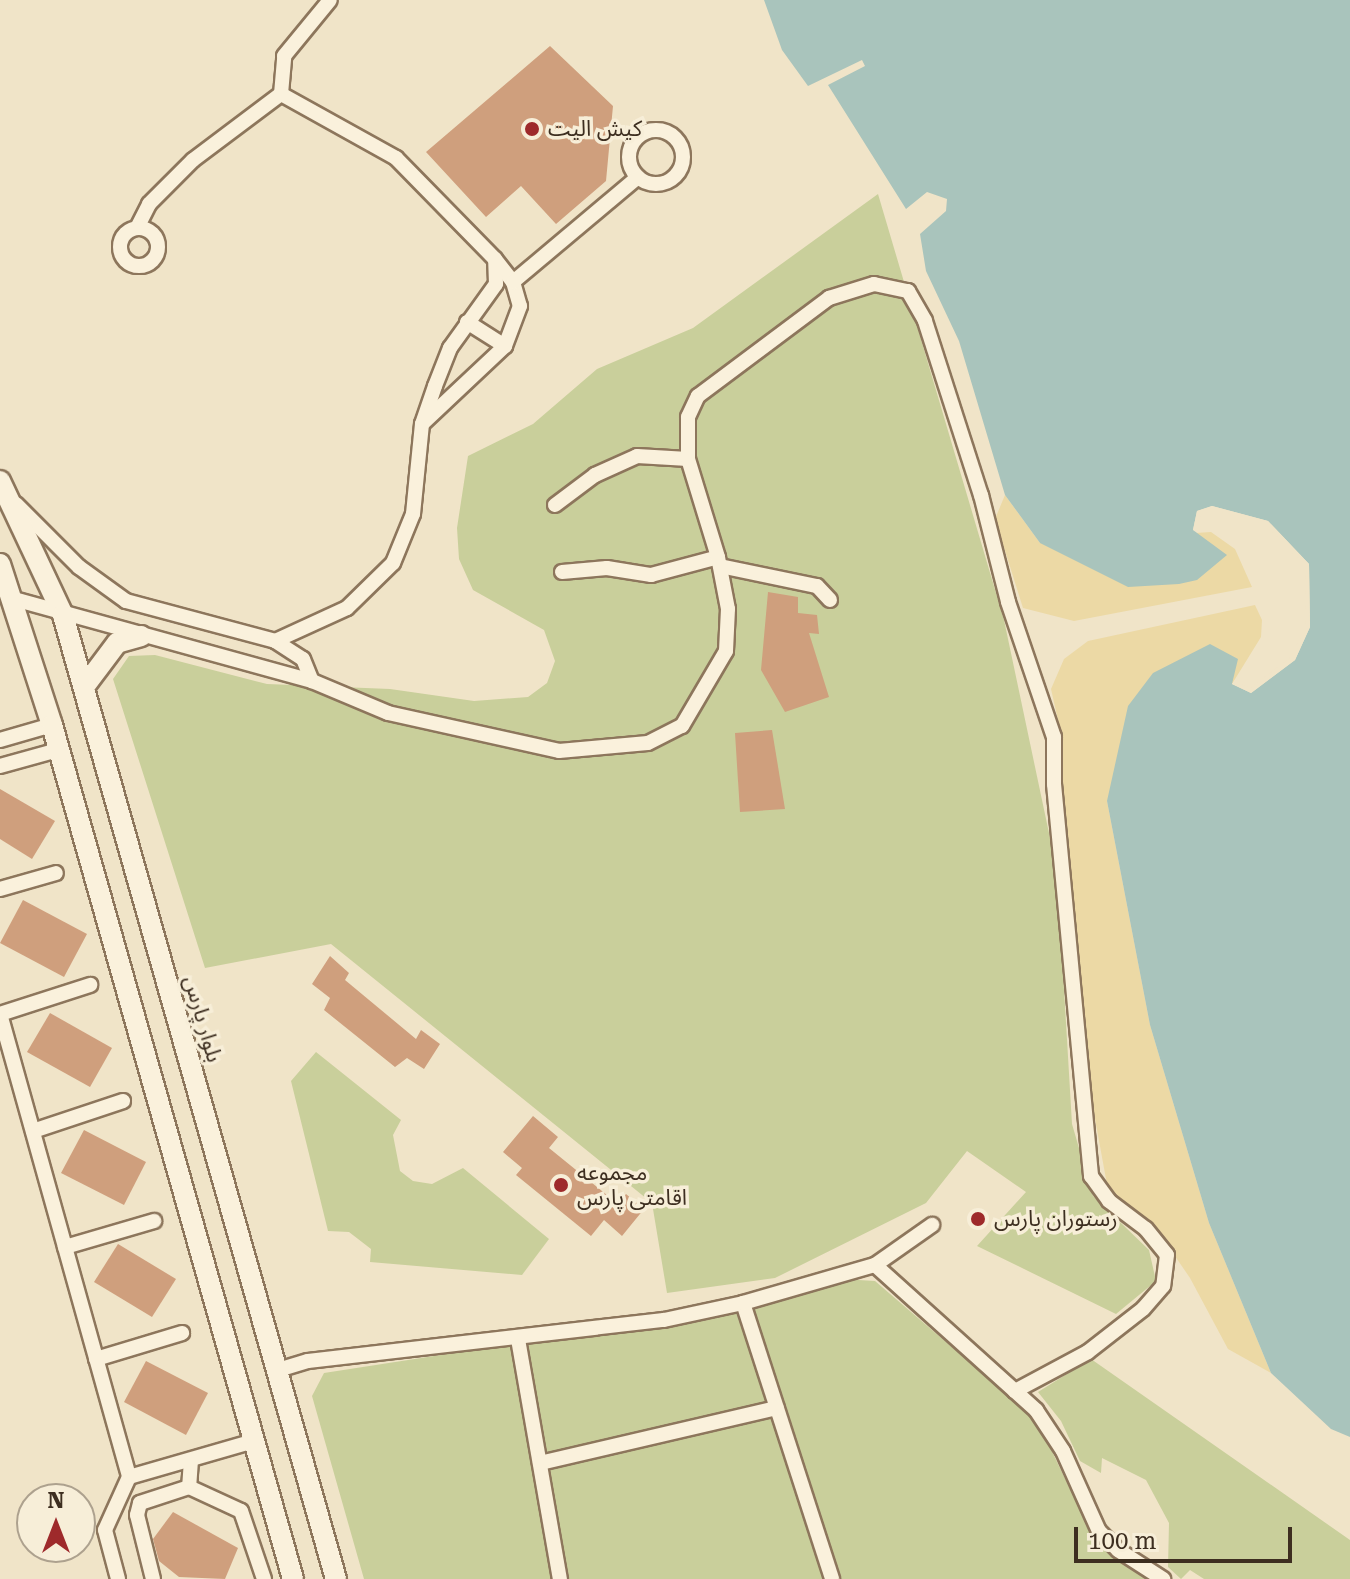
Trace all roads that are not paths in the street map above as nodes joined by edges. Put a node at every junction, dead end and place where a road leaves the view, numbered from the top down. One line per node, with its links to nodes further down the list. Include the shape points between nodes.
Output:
1 (330, 0): 2 (street, via 284,56)
2 (281, 94): 4 (street, via 193,160 149,204); 5 (street, via 396,158)
3 (638, 177): 6 (street)
4 (137, 228)
5 (495, 259): 6 (street); 7 (street, via 496,284)
6 (513, 282): 8 (street, via 520,306)
7 (467, 322): 8 (street); 9 (street, via 450,348)
8 (505, 346): 9 (street)
9 (422, 424): 20 (street, via 413,514 393,563 347,608)
10 (688, 459): 12 (street, via 637,456 595,475); 13 (street); 42 (street, via 688,417 698,396 829,298 853,288 891,285 918,302 1054,737 1091,1176 1109,1201 1146,1229 1167,1255 1163,1286 1143,1309 1088,1352)
11 (5, 489): 18 (main road, بلوار پارس); 20 (street, via 79,567 126,601)
12 (555, 505)
13 (719, 562): 15 (street, via 651,575 607,568); 17 (street, via 817,586); 21 (street, via 728,609 726,651 682,726 648,743 559,751 388,713)
14 (0, 564): 16 (main road)
15 (562, 572)
16 (14, 599): 18 (street); 23 (main road)
17 (830, 600)
18 (63, 615): 19 (street); 22 (main road, بلوار پارس)
19 (141, 636): 21 (street); 22 (main road, via 117,643)
20 (275, 641): 21 (street, via 303,659)
21 (312, 681)
22 (84, 687): 41 (main road, بلوار پارس)
23 (52, 725): 24 (street); 25 (main road)
24 (0, 740)
25 (58, 750): 26 (street); 44 (main road)
26 (0, 766)
27 (56, 873): 28 (street)
28 (0, 889)
29 (90, 985): 30 (street)
30 (0, 1014): 32 (street)
31 (123, 1101): 32 (street)
32 (33, 1131): 35 (street)
33 (154, 1221): 35 (street)
34 (932, 1225): 36 (street)
35 (65, 1247): 40 (street)
36 (875, 1265): 37 (street); 42 (street)
37 (743, 1303): 39 (street, via 664,1320); 43 (street)
38 (182, 1333): 40 (street)
39 (518, 1339): 41 (street, via 308,1361); 46 (street)
40 (96, 1359): 47 (street)
41 (278, 1370): 53 (main road, بلوار پارس)
42 (1015, 1391): 56 (street, via 1036,1410 1063,1451 1099,1531)
43 (777, 1408): 46 (street); 55 (street)
44 (254, 1441): 45 (street); 52 (main road)
45 (191, 1460): 47 (street); 48 (street)
46 (540, 1463): 54 (street)
47 (129, 1477): 49 (street, via 105,1530)
48 (189, 1487): 50 (street, via 140,1503 137,1515); 51 (street, via 241,1511)
49 (118, 1579)
50 (153, 1579)
51 (264, 1579)
52 (293, 1579)
53 (336, 1579)
54 (560, 1579)
55 (832, 1579)
56 (1163, 1579)

